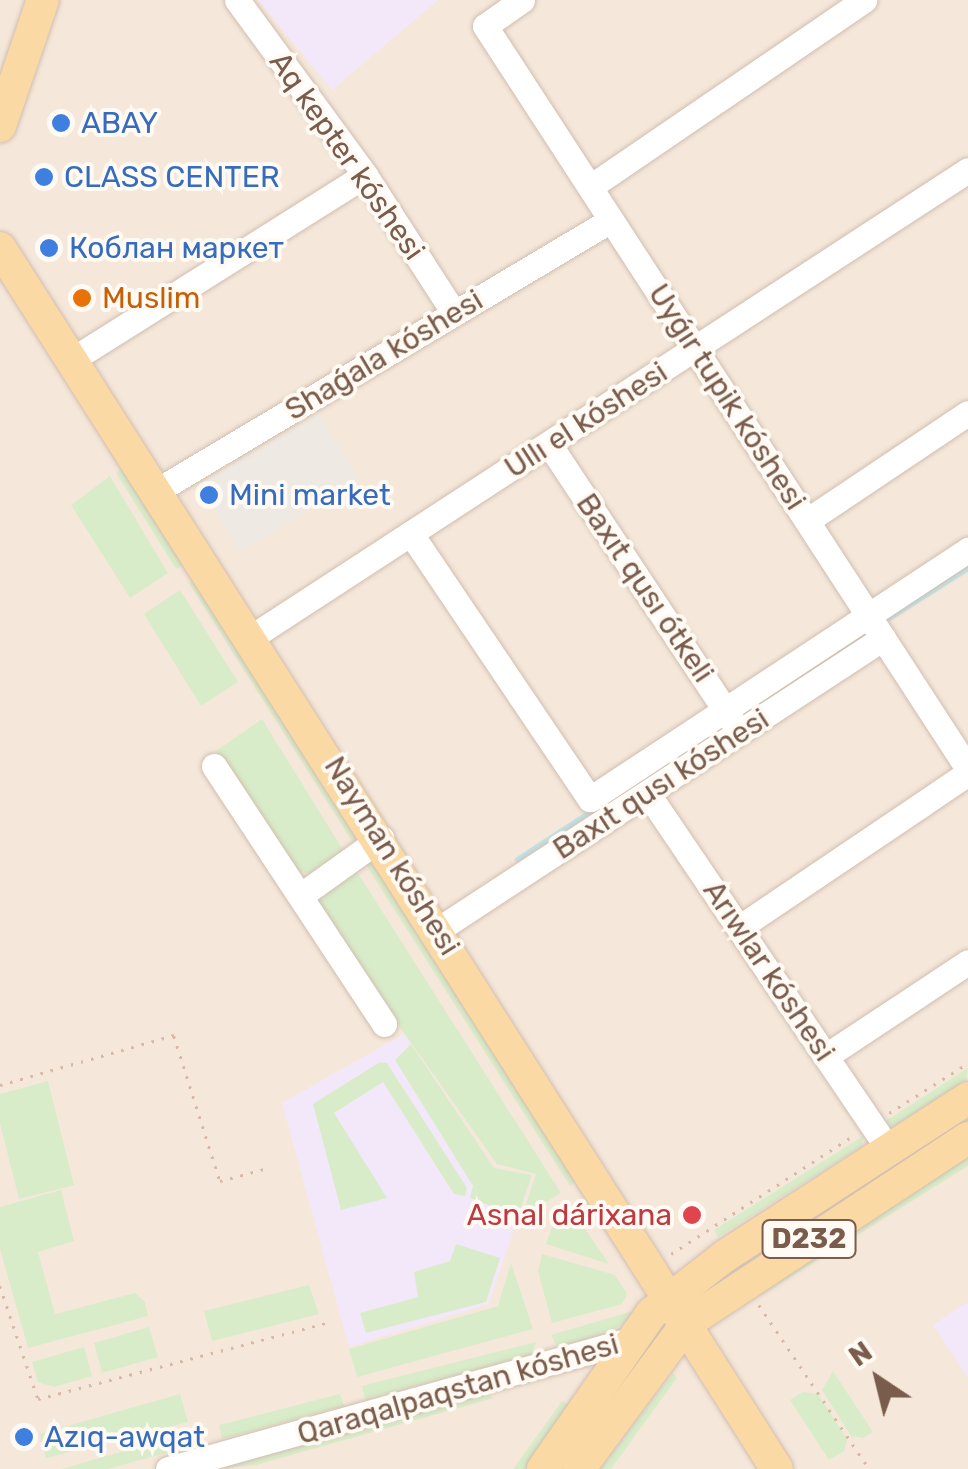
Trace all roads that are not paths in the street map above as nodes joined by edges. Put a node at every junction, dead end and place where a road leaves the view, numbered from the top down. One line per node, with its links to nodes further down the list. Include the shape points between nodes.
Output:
1 (43, 0): 5 (main road)
2 (237, 0): 7 (street, Aq kepter kóshesi)
3 (522, 0): 8 (street, Uyǵır tupik kóshesi, via 484,26)
4 (864, 0): 8 (street)
5 (0, 126)
6 (968, 170): 12 (street, Ullı el kóshesi)
7 (366, 175): 11 (street, Aq kepter kóshesi); 13 (street)
8 (590, 187): 9 (street, Uyǵır tupik kóshesi)
9 (611, 220): 11 (street, Shaǵala kóshesi); 12 (street, Uyǵır tupik kóshesi)
10 (0, 248): 13 (main road, Nayman kóshesi)
11 (454, 313): 16 (street, Shaǵala kóshesi)
12 (695, 349): 15 (street, Ullı el kóshesi); 17 (street, Uyǵır tupik kóshesi)
13 (73, 358): 16 (main road, Nayman kóshesi)
14 (968, 413): 17 (street)
15 (549, 444): 18 (street, Ullı el kóshesi); 23 (street, Baxıt qusı ótkeli)
16 (158, 490): 21 (main road, Nayman kóshesi)
17 (808, 520): 20 (street, Uyǵır tupik kóshesi)
18 (411, 534): 21 (street, Ullı el kóshesi); 23 (street, Baxıt qusı kóshesi, via 590,799)
19 (968, 550): 20 (street, Baxıt qusı kóshesi)
20 (868, 614): 22 (street, Uyǵır tupik kóshesi); 23 (street, Baxıt qusı kóshesi)
21 (253, 636): 28 (main road, Nayman kóshesi)
22 (883, 638): 24 (street, Baxıt qusı kóshesi); 26 (street, Uyǵır tupik kóshesi)
23 (726, 710): 24 (street, Baxıt qusı ótkeli)
24 (740, 732): 27 (street, Baxıt qusı kóshesi)
25 (214, 766): 29 (street)
26 (968, 771): 30 (street)
27 (648, 794): 30 (street, Arıwlar kóshesi); 31 (street, Baxıt qusı kóshesi)
28 (381, 838): 29 (street); 31 (main road, Nayman kóshesi)
29 (300, 896): 33 (street)
30 (740, 927): 34 (street, Arıwlar kóshesi)
31 (439, 930): 38 (main road, Nayman kóshesi)
32 (968, 962): 34 (street)
33 (384, 1024)
34 (826, 1056): 36 (street, Arıwlar kóshesi)
35 (968, 1098): 36 (main road, Qaraqalpaqstan kóshesi / D232)
36 (879, 1137): 38 (main road, Qaraqalpaqstan kóshesi / D232)
37 (968, 1138): 38 (main road, Qaraqalpaqstan kóshesi / D232)
38 (679, 1310): 39 (main road, Qaraqalpaqstan kóshesi / D232); 43 (main road, Nayman kóshesi)
39 (644, 1350): 40 (street, Qaraqalpaqstan kóshesi); 41 (main road, Qaraqalpaqstan kóshesi / D232); 42 (main road, Qaraqalpaqstan kóshesi / D232)
40 (168, 1469)
41 (543, 1469)
42 (579, 1469)
43 (777, 1469)

